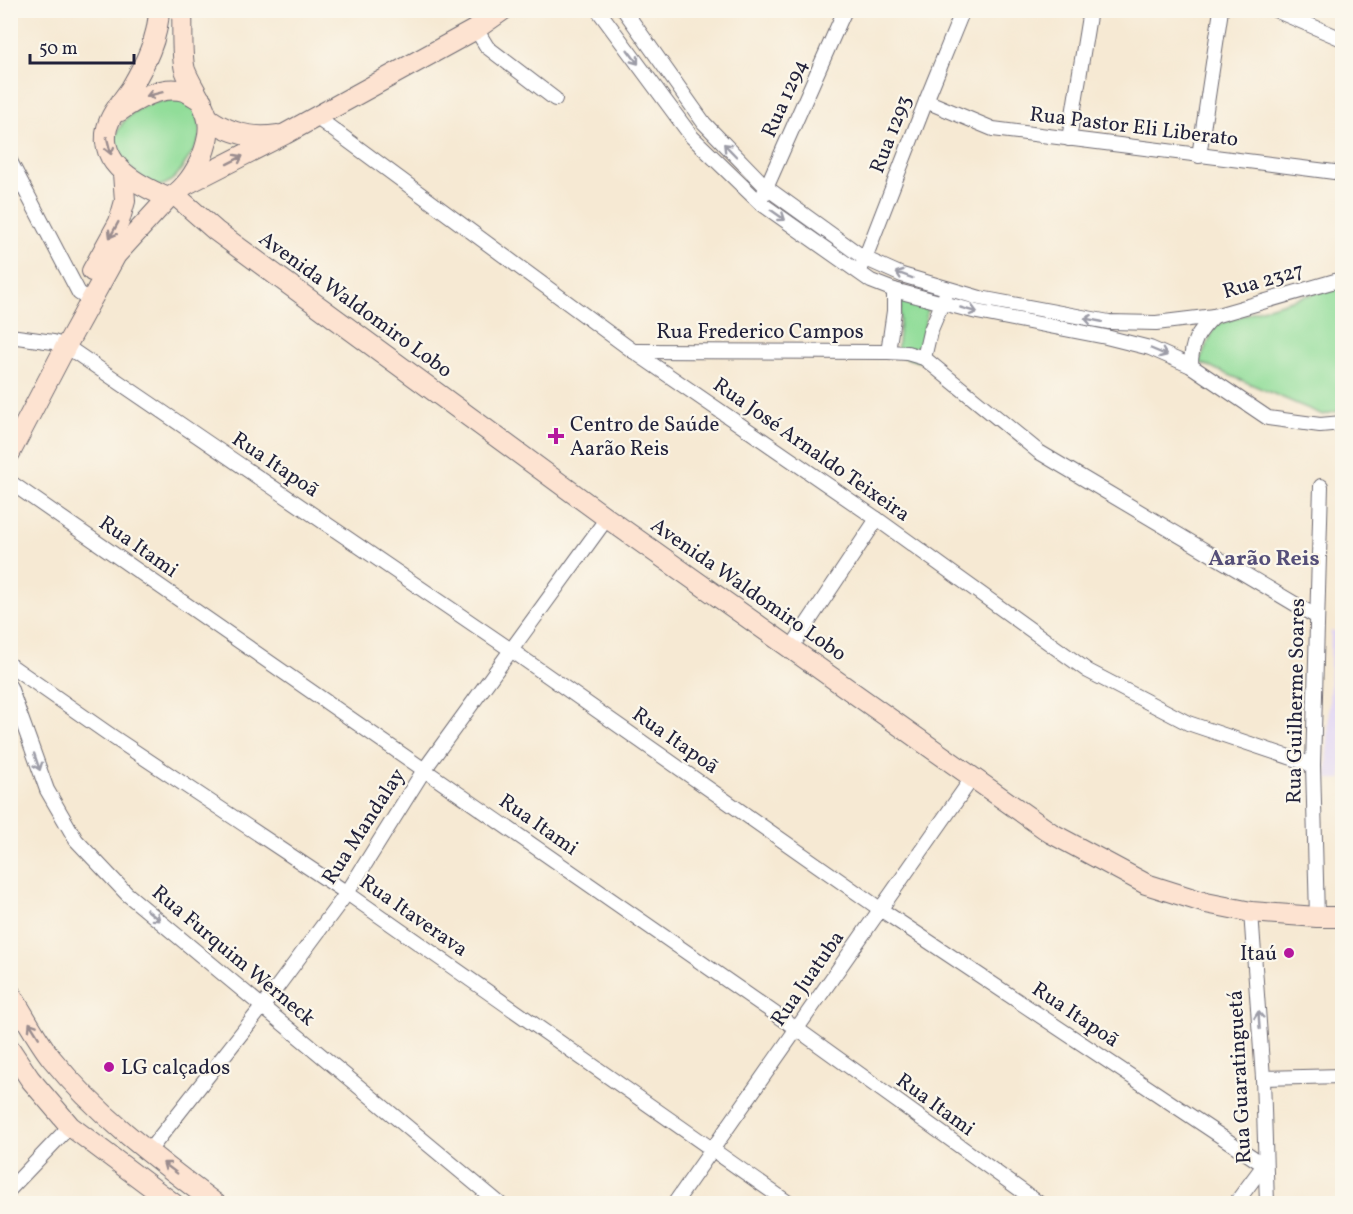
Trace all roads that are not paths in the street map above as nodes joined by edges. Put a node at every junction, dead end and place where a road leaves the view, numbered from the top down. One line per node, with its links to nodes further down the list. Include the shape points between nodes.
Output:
1 (159, 10): 16 (main road, via 153,46)
2 (182, 10): 15 (main road, via 185,69)
3 (503, 10): 11 (main road)
4 (598, 10): 26 (street, one-way to 26, via 692,137)
5 (624, 10): 24 (street, one-way to 5, via 704,123)
6 (845, 10): 24 (street, Rua 1294)
7 (963, 10): 14 (street, Rua 1293)
8 (1090, 10): 19 (street)
9 (1221, 10): 20 (street)
10 (1275, 10): 12 (street)
11 (476, 29): 13 (street, via 487,47); 17 (main road)
12 (1342, 39)
13 (555, 99)
14 (926, 100): 19 (street, Rua Pastor Eli Liberato, via 993,129); 27 (street, Rua 1293)
15 (205, 110): 16 (main road, one-way to 16, via 184,91 157,92 135,100); 18 (main road, via 216,124 242,135); 25 (main road, via 209,132 204,148 196,168)
16 (112, 116): 23 (main road, one-way to 23, via 107,127 108,148)
17 (316, 117): 18 (main road); 36 (street, Rua José Arnaldo Teixeira)
18 (285, 134): 25 (main road, one-way to 18)
19 (1069, 139): 20 (street, Rua Pastor Eli Liberato)
20 (1199, 156): 22 (street, Rua Pastor Eli Liberato)
21 (10, 161): 32 (street)
22 (1342, 172)
23 (123, 173): 25 (main road, via 145,188); 32 (main road, one-way to 32, via 125,201 119,222)
24 (767, 188): 26 (street, Rua 1294); 27 (street)
25 (176, 193): 32 (main road, via 116,255); 45 (main road, Avenida Waldomiro Lobo, via 216,231)
26 (759, 202): 28 (street, one-way to 28)
27 (864, 258): 28 (street, Rua 1293); 31 (street, one-way to 27)
28 (861, 274): 30 (street)
29 (1342, 279): 33 (street, Rua 2327, via 1214,316)
30 (894, 290): 31 (street); 37 (street)
31 (946, 296): 33 (street, one-way to 31, via 1109,322 980,298); 38 (street, via 930,332); 39 (street, one-way to 39, via 977,312 1139,345)
32 (85, 297): 35 (main road)
33 (1197, 325): 39 (street, Rua 2327)
34 (10, 336): 35 (street)
35 (59, 344): 41 (main road); 42 (main road); 49 (street, Rua Itapoã)
36 (633, 351): 37 (street, Rua Frederico Campos); 46 (street, Rua José Arnaldo Teixeira)
37 (888, 352): 38 (street, Rua Frederico Campos)
38 (924, 358): 47 (street, via 1039,452)
39 (1191, 366): 40 (street, via 1268,418 1320,425)
40 (1342, 423)
41 (10, 427)
42 (10, 453)
43 (10, 482): 53 (street, Rua Itami)
44 (1321, 486): 47 (street, Rua Guilherme Soares)
45 (607, 518): 48 (main road, Avenida Waldomiro Lobo); 49 (street, Rua Mandalay)
46 (878, 519): 48 (street); 52 (street, Rua José Arnaldo Teixeira, via 1088,671 1188,723)
47 (1317, 617): 52 (street, Rua Guilherme Soares)
48 (792, 648): 54 (main road, Avenida Waldomiro Lobo)
49 (511, 650): 53 (street, Rua Mandalay); 56 (street, Rua Itapoã)
50 (10, 665): 55 (street, Rua Itaverava)
51 (10, 687): 61 (street, Rua Furquim Werneck, one-way to 61, via 47,790 76,840 128,894)
52 (1313, 765): 58 (street, Rua Guilherme Soares)
53 (424, 770): 55 (street, Rua Mandalay); 62 (street, Rua Itami)
54 (973, 777): 56 (street, Rua Juatuba); 57 (main road, Avenida Waldomiro Lobo, via 1051,833 1146,884)
55 (347, 893): 61 (street, Rua Mandalay); 67 (street, Rua Itaverava)
56 (880, 909): 62 (street, Rua Juatuba); 69 (street, Rua Itapoã)
57 (1251, 912): 58 (main road, Avenida Waldomiro Lobo); 65 (street, Rua Guaratinguetá, one-way to 57)
58 (1317, 917): 59 (main road, Avenida Waldomiro Lobo)
59 (1342, 917)
60 (10, 993): 68 (main road, one-way to 60, via 95,1105 51,1058)
61 (263, 1006): 68 (street, Rua Mandalay); 73 (street, Rua Furquim Werneck)
62 (797, 1029): 67 (street, Rua Juatuba); 76 (street, Rua Itami)
63 (10, 1049): 66 (main road)
64 (1342, 1076): 65 (street)
65 (1263, 1078): 69 (street, Rua Guaratinguetá)
66 (70, 1126): 70 (street); 71 (main road)
67 (712, 1149): 74 (street, Rua Juatuba); 75 (street, Rua Itaverava)
68 (148, 1152): 72 (main road, one-way to 68)
69 (1264, 1165): 77 (street); 78 (street, Rua Guaratinguetá)
70 (10, 1189)
71 (174, 1203)
72 (216, 1203)
73 (500, 1203)
74 (674, 1203)
75 (790, 1203)
76 (1040, 1203)
77 (1235, 1203)
78 (1267, 1203)

